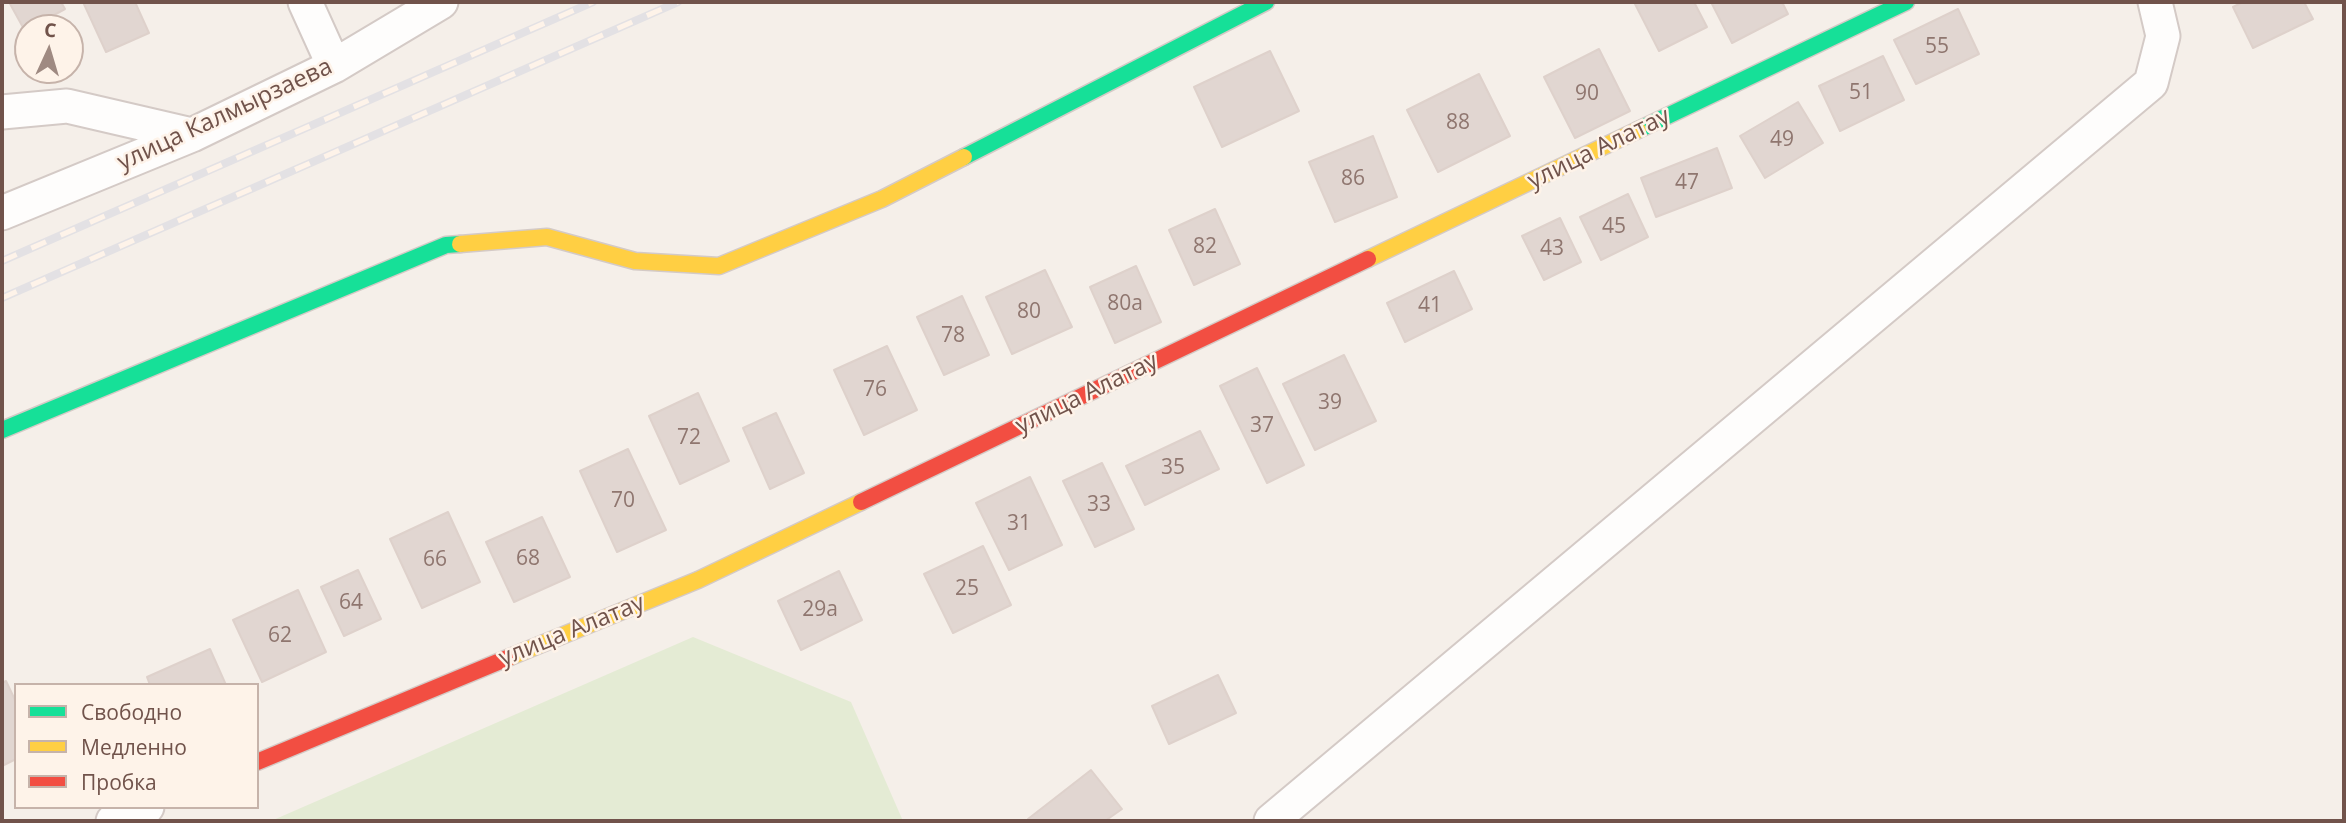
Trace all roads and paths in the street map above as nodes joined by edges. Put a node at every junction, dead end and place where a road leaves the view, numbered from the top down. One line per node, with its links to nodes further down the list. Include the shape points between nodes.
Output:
1 (305, 2): 6 (street)
2 (441, 2): 6 (street, улица Калмырзаева)
3 (1266, 2): 10 (street, via 882,199 719,266 635,261 547,237 446,245)
4 (1906, 2): 11 (street, улица Алатау, via 698,580)
5 (2155, 2): 14 (street, via 2163,36 2151,83)
6 (334, 66): 8 (street, улица Калмырзаева)
7 (2, 112): 8 (street, via 66,106)
8 (192, 135): 9 (street, улица Калмырзаева)
9 (2, 213)
10 (2, 430)
11 (259, 761)
12 (142, 809): 13 (street)
13 (113, 821)
14 (1271, 821)

